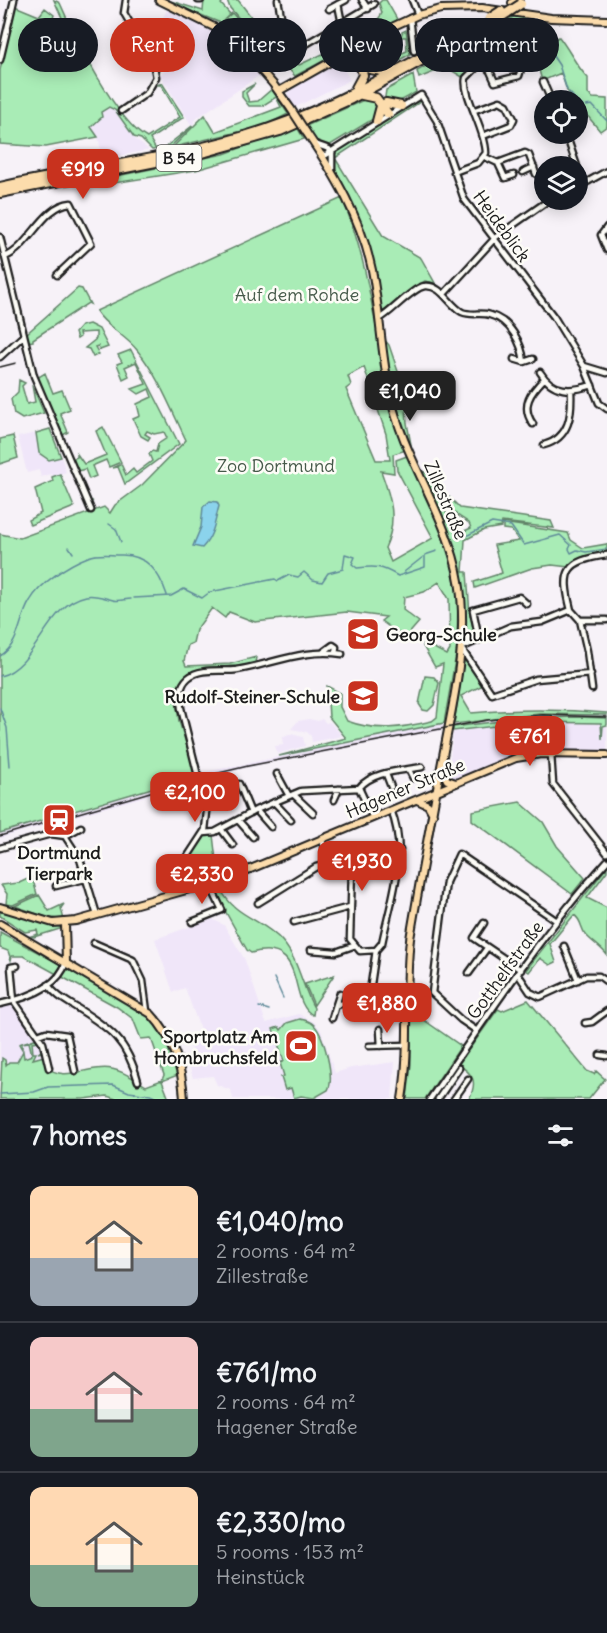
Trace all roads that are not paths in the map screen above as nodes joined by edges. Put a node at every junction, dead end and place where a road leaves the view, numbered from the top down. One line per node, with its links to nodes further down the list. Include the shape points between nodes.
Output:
1 (14, 0): 23 (street)
2 (126, 0): 41 (street, via 124,13 153,62 156,76 147,93)
3 (159, 0): 33 (main road, Zillestraße, via 230,35)
4 (278, 0): 21 (street, via 282,21 299,46)
5 (346, 0): 9 (street)
6 (362, 0): 12 (street)
7 (412, 0): 13 (street)
8 (520, 2): 18 (highway, B 54, bridge)
9 (338, 4): 11 (street); 15 (street)
10 (374, 4): 12 (street)
11 (329, 9)
12 (368, 9): 16 (street)
13 (418, 15): 14 (main road, via 457,7); 17 (main road)
14 (536, 16): 19 (main road)
15 (341, 18)
16 (352, 18)
17 (410, 18): 20 (main road); 22 (street)
18 (496, 18)
19 (607, 20)
20 (403, 22)
21 (319, 38)
22 (414, 51)
23 (0, 60)
24 (415, 64): 31 (highway, B 54)
25 (319, 68): 34 (main road)
26 (363, 72): 37 (highway)
27 (391, 72): 37 (highway, B 54)
28 (473, 72): 40 (street, via 465,82)
29 (490, 72): 30 (street, via 495,82 519,76)
30 (520, 72)
31 (388, 80): 37 (highway, B 54); 38 (highway, via 381,90)
32 (543, 82): 35 (street)
33 (273, 84): 34 (main road); 36 (main road, Zillestraße)
34 (288, 85): 36 (main road)
35 (547, 90)
36 (279, 91): 45 (main road, Zillestraße, bridge)
37 (355, 94): 38 (highway, via 374,97); 57 (highway, B 54, via 229,140); 58 (highway, B 54, via 297,124 231,146)
38 (383, 104): 39 (highway); 42 (highway); 43 (highway)
39 (401, 106): 42 (street, Heideblick); 53 (street, Heideblick, via 421,95 426,100)
40 (475, 110): 44 (street); 44 (street, via 500,100 514,119 511,125)
41 (122, 111)
42 (388, 114): 43 (street, Heideblick)
43 (377, 121): 46 (street, Heideblick)
44 (483, 136): 48 (street)
45 (314, 143): 46 (street); 47 (main road, Zillestraße)
46 (331, 149): 47 (street, Heideblick); 52 (street)
47 (321, 155): 52 (main road, Zillestraße)
48 (485, 157): 49 (street); 53 (street, via 478,164)
49 (498, 163): 50 (street, via 525,153); 55 (street, via 505,178)
50 (534, 167): 54 (street)
51 (607, 171): 56 (street)
52 (332, 172): 68 (main road, Zillestraße, via 364,239)
53 (454, 172): 62 (street, Heideblick, via 465,199)
54 (523, 172)
55 (514, 175)
56 (588, 181)
57 (0, 187)
58 (0, 193)
59 (535, 210): 62 (street)
60 (607, 227): 63 (street, via 601,235)
61 (0, 237): 64 (street)
62 (494, 240): 67 (street); 74 (street, Heideblick, via 554,317)
63 (607, 250)
64 (6, 259): 65 (street); 66 (street, via 54,211 71,204 91,243); 69 (street)
65 (0, 266)
66 (57, 275)
67 (444, 294): 68 (street, via 424,286); 73 (street, via 461,311 499,319 516,337)
68 (379, 319): 90 (main road, Zillestraße, via 395,416 456,565 462,610)
69 (23, 336): 70 (street); 83 (street, via 41,396)
70 (0, 357)
71 (514, 358): 73 (street)
72 (533, 358): 73 (street)
73 (524, 362)
74 (584, 366): 76 (street); 78 (street, Heideblick)
75 (540, 372): 77 (street)
76 (607, 373)
77 (544, 379): 79 (street, via 559,389); 81 (street, via 527,403)
78 (592, 385): 79 (street); 80 (street, Heideblick, via 599,403)
79 (571, 391): 82 (street, via 566,430)
80 (607, 409)
81 (533, 424)
82 (544, 445)
83 (91, 510)
84 (607, 555): 86 (street, via 571,567 565,586)
85 (527, 604): 89 (street, via 519,597 473,610)
86 (571, 610): 88 (street); 89 (street)
87 (607, 620): 88 (street)
88 (580, 621): 92 (street)
89 (480, 639): 90 (street)
90 (461, 648): 92 (street, via 492,693 536,679); 96 (main road, Zillestraße)
91 (342, 654): 122 (street, via 335,653 333,645 322,653 293,655 237,669 203,671 185,681 180,699 206,800)
92 (591, 674): 93 (street)
93 (592, 689)
94 (551, 754): 95 (main road, Hagener Straße); 103 (main road, Hagener Straße, via 516,758); 129 (street, via 553,784)
95 (607, 755)
96 (441, 766): 103 (main road, via 445,778); 107 (main road, Zillestraße)
97 (422, 767): 98 (street)
98 (409, 770): 100 (street); 101 (street)
99 (277, 774): 108 (street)
100 (386, 774): 104 (street); 105 (street, via 368,779)
101 (413, 778)
102 (239, 783): 113 (street)
103 (456, 783): 107 (main road, Hagener Straße)
104 (391, 787)
105 (359, 788): 106 (street); 116 (street)
106 (339, 789): 108 (street, via 313,789); 109 (street)
107 (437, 791): 110 (main road, Hagener Straße); 115 (main road, Zillestraße)
108 (291, 795): 111 (street); 114 (street)
109 (334, 800)
110 (417, 800): 112 (main road, Hagener Straße); 115 (main road, via 426,803)
111 (274, 802): 113 (street); 118 (street)
112 (391, 810): 116 (main road, Hagener Straße); 128 (street)
113 (253, 812): 117 (street); 120 (street)
114 (313, 813)
115 (433, 815): 173 (main road, Zillestraße, via 409,948)
116 (374, 818): 125 (main road, Hagener Straße)
117 (238, 820): 121 (street); 124 (street)
118 (291, 820)
119 (81, 827): 123 (street)
120 (271, 827)
121 (221, 829): 122 (street); 126 (street)
122 (204, 833): 136 (street, via 188,856)
123 (65, 836): 127 (street, via 51,834); 133 (street, via 76,851)
124 (253, 837)
125 (322, 840): 131 (street); 134 (main road, Hagener Straße)
126 (233, 844)
127 (0, 848)
128 (400, 850): 132 (street); 154 (street, via 382,943)
129 (607, 854)
130 (607, 861): 141 (street, Gotthelfstraße)
131 (330, 864): 132 (street); 137 (street, via 311,870)
132 (352, 867): 138 (street)
133 (85, 879): 135 (street); 140 (street)
134 (210, 885): 136 (main road, Hagener Straße); 142 (street, via 222,910)
135 (56, 886)
136 (193, 889): 140 (main road, Hagener Straße)
137 (258, 903)
138 (350, 907): 143 (street); 149 (street, via 349,936)
139 (0, 909): 146 (main road, Hagener Straße)
140 (97, 915): 146 (main road, Hagener Straße)
141 (557, 921): 157 (street, Gotthelfstraße); 171 (street, via 459,854 446,882 432,993)
142 (192, 922)
143 (294, 922)
144 (484, 923): 152 (street, via 474,938)
145 (0, 924): 155 (main road)
146 (65, 924): 155 (main road)
147 (104, 940): 151 (street)
148 (94, 943): 151 (street)
149 (353, 946): 153 (street, via 336,952); 154 (street, via 362,952)
150 (564, 946): 159 (street)
151 (104, 947): 166 (street, via 130,957 136,964 144,985)
152 (488, 948): 157 (street); 158 (street)
153 (311, 950)
154 (376, 950): 165 (street, via 372,997)
155 (66, 962): 161 (street); 166 (main road)
156 (17, 966): 163 (street, via 11,967)
157 (519, 972): 159 (street, via 530,992 540,997); 171 (street, Gotthelfstraße)
158 (469, 973)
159 (578, 980): 160 (street, via 595,975)
160 (607, 982)
161 (48, 985): 163 (street); 182 (street, via 114,1032)
162 (340, 993): 165 (street)
163 (14, 1001): 164 (street); 172 (street)
164 (0, 1004)
165 (336, 1005): 168 (street)
166 (147, 1011): 185 (main road, via 174,1046 182,1069)
167 (607, 1011): 169 (street)
168 (332, 1018)
169 (585, 1023)
170 (380, 1029): 175 (street)
171 (477, 1031): 183 (street, Gotthelfstraße)
172 (38, 1035): 178 (street); 180 (street, via 67,1035)
173 (407, 1045): 175 (street); 186 (main road, Zillestraße)
174 (369, 1046): 175 (street)
175 (381, 1046)
176 (600, 1055): 177 (street)
177 (607, 1056)
178 (50, 1068)
179 (459, 1068): 184 (street)
180 (75, 1071)
181 (468, 1079): 189 (street)
182 (138, 1081)
183 (439, 1086): 184 (street); 187 (street, Gotthelfstraße)
184 (444, 1090): 188 (street); 189 (street)
185 (184, 1099)
186 (402, 1099)
187 (430, 1099)
188 (438, 1099)
189 (455, 1099)

